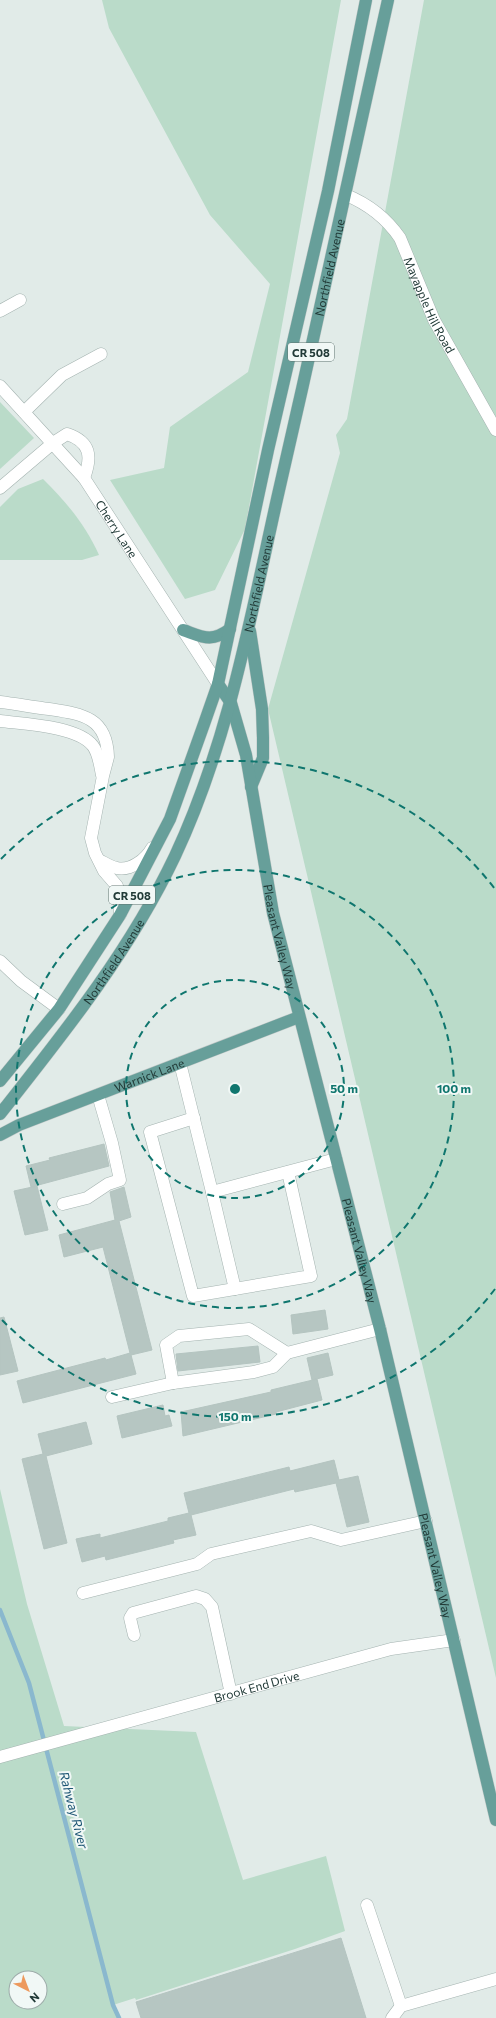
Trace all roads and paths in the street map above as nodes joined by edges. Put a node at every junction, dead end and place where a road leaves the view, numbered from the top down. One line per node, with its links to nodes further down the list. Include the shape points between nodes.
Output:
1 (366, 0): 14 (main road, Northfield Avenue / CR 508, via 328,191)
2 (388, 0): 3 (main road, Northfield Avenue / CR 508)
3 (346, 195): 9 (street, Mayapple Hill Road, via 362,201 396,232 434,320); 13 (main road, Northfield Avenue / CR 508)
4 (20, 300): 5 (street)
5 (0, 311)
6 (101, 354): 8 (street, via 62,375)
7 (0, 386): 8 (street, Cherry Lane)
8 (24, 412): 10 (street, Cherry Lane)
9 (496, 430)
10 (53, 443): 11 (street, Cherry Lane); 11 (street, via 67,434 77,438 89,451 89,464); 12 (street)
11 (84, 478): 15 (street, Cherry Lane)
12 (0, 488)
13 (249, 624): 18 (main road, Northfield Avenue / CR 508); 21 (main road, via 262,709 263,738 263,758)
14 (230, 629): 15 (main road, via 219,637 204,637); 16 (main road, Northfield Avenue / CR 508)
15 (183, 630): 16 (street, Cherry Lane)
16 (218, 684): 18 (main road, Pleasant Valley Way); 22 (main road, Northfield Avenue / CR 508)
17 (0, 702): 20 (street, via 76,713 93,721 102,731 108,746)
18 (231, 703): 21 (main road, Pleasant Valley Way, via 246,755); 31 (main road, Northfield Avenue / CR 508, via 204,787 174,858 152,899 127,943 85,1006)
19 (0, 721): 20 (street, via 80,735 94,748)
20 (103, 776): 23 (street, via 91,838)
21 (251, 788): 27 (main road, Pleasant Valley Way, via 273,913)
22 (170, 819): 23 (street, via 146,858 128,868 118,868); 24 (main road, Northfield Avenue / CR 508)
23 (99, 860): 24 (street, via 116,886 120,898)
24 (120, 915): 26 (main road, Northfield Avenue / CR 508)
25 (0, 961): 26 (street, via 21,981)
26 (59, 1009): 29 (main road, Northfield Avenue / CR 508)
27 (299, 1016): 28 (main road, Warnick Lane); 34 (main road, Pleasant Valley Way)
28 (180, 1063): 30 (main road, Warnick Lane); 32 (street)
29 (0, 1081)
30 (98, 1095): 33 (main road, Warnick Lane, via 19,1125); 37 (street, via 120,1180 108,1184 87,1198)
31 (1, 1112)
32 (194, 1118): 36 (street); 38 (street, via 150,1132 193,1296)
33 (0, 1135)
34 (336, 1159): 35 (street); 39 (main road, Pleasant Valley Way)
35 (288, 1172): 36 (street); 38 (street, via 311,1276)
36 (212, 1192): 38 (street)
37 (63, 1204)
38 (235, 1289)
39 (380, 1329): 40 (street); 43 (main road, Pleasant Valley Way)
40 (287, 1353): 41 (street, via 273,1367); 41 (street, via 249,1329 179,1336 166,1346)
41 (173, 1383): 42 (street)
42 (112, 1398)
43 (426, 1521): 44 (street, via 341,1540 311,1531 211,1554 197,1564); 46 (main road, Pleasant Valley Way)
44 (83, 1593)
45 (134, 1635): 47 (street, via 130,1618 133,1613 196,1596 205,1599 212,1607)
46 (454, 1640): 47 (street, Brook End Drive, via 391,1650); 49 (main road, Pleasant Valley Way)
47 (230, 1694): 48 (street, Brook End Drive)
48 (0, 1757)
49 (496, 1820)
50 (367, 1905): 52 (street)
51 (496, 1978): 52 (street)
52 (401, 2006): 53 (street)
53 (392, 2018)

